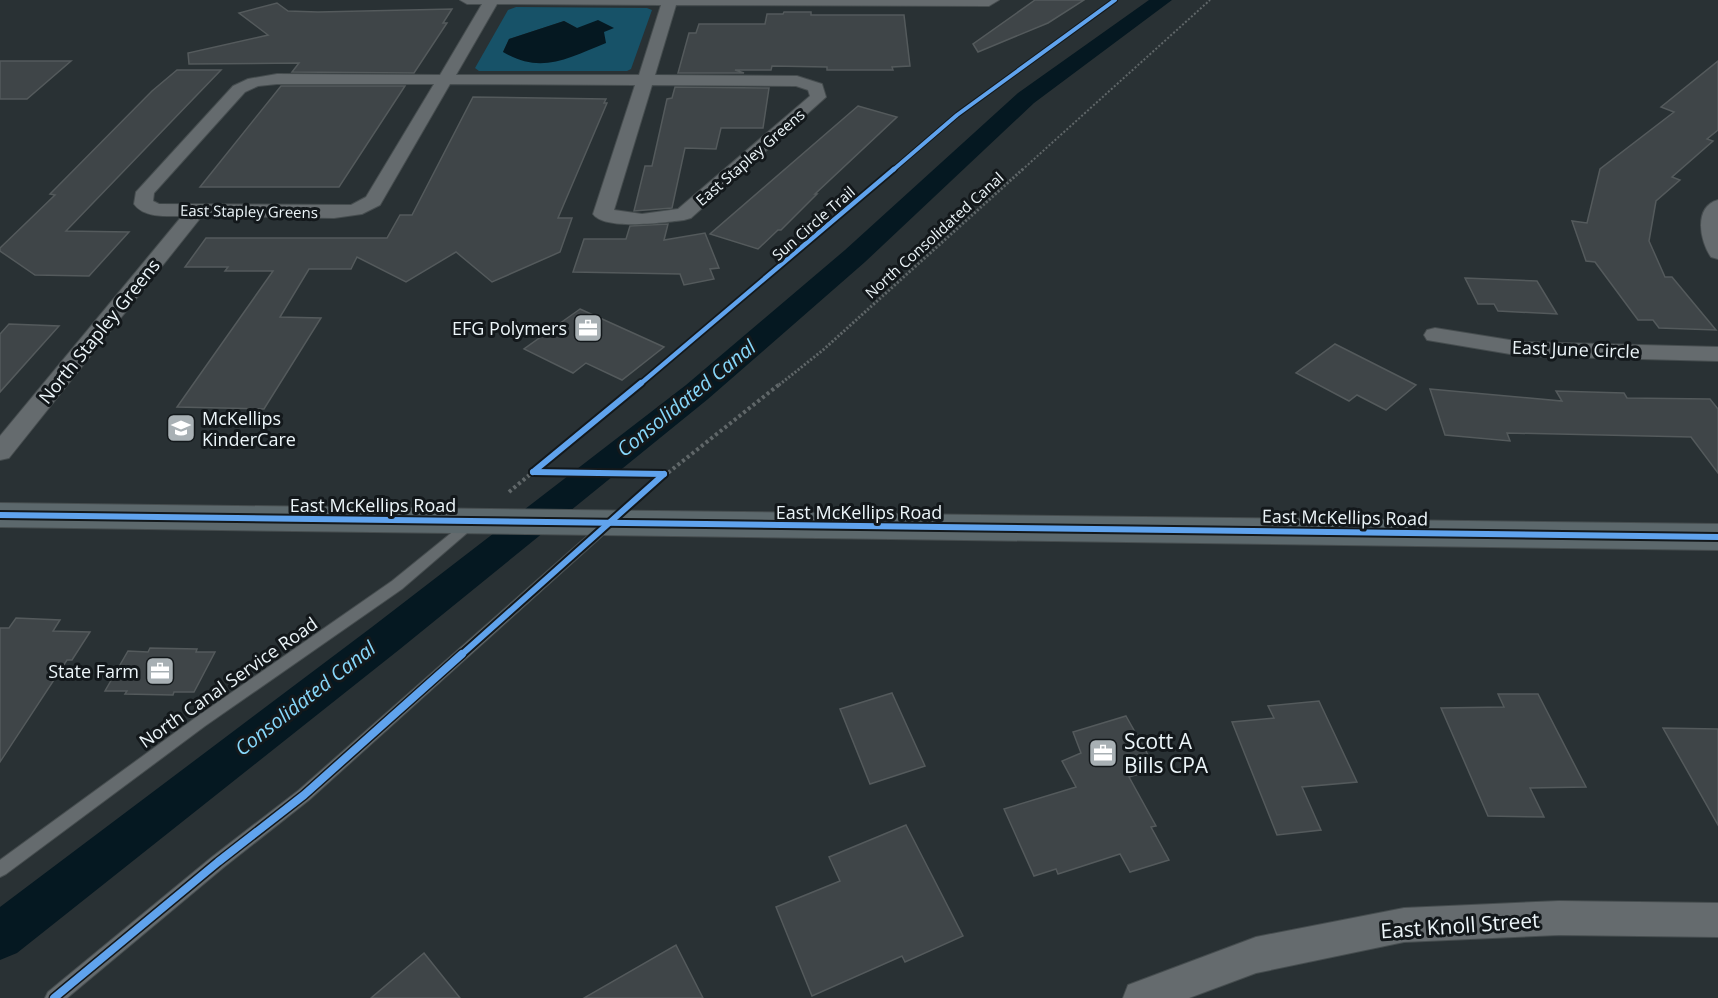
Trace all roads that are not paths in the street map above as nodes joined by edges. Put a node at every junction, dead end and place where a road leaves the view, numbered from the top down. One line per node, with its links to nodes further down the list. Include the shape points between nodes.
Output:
1 (467, 0): 2 (street)
2 (492, 0): 3 (street); 5 (street)
3 (670, 1): 4 (street); 6 (street)
4 (991, 1)
5 (446, 80): 6 (street, East Stapley Greens); 8 (street, East Stapley Greens, via 373,201 355,210); 8 (street, East Stapley Greens, via 277,79 239,89 145,192 143,204 156,210)
6 (645, 80): 6 (street, East Stapley Greens, via 797,81 816,87 818,97 684,214 642,220 603,214)
7 (1718, 206): 9 (street, via 1713,210 1710,237)
8 (197, 210): 12 (street, North Stapley Greens)
9 (1718, 253)
10 (1435, 335): 11 (street, East June Circle, via 1522,349)
11 (1718, 354)
12 (0, 452)
13 (0, 515): 14 (main road, East McKellips Road)
14 (486, 521): 15 (main road, East McKellips Road); 17 (lane, North Canal Service Road, via 200,722)
15 (595, 523): 16 (main road, East McKellips Road); 19 (lane, via 304,795)
16 (1718, 537)
17 (0, 869)
18 (1718, 920): 20 (street, East Knoll Street, via 1559,918 1404,925 1256,955)
19 (54, 998)
20 (1141, 998)

